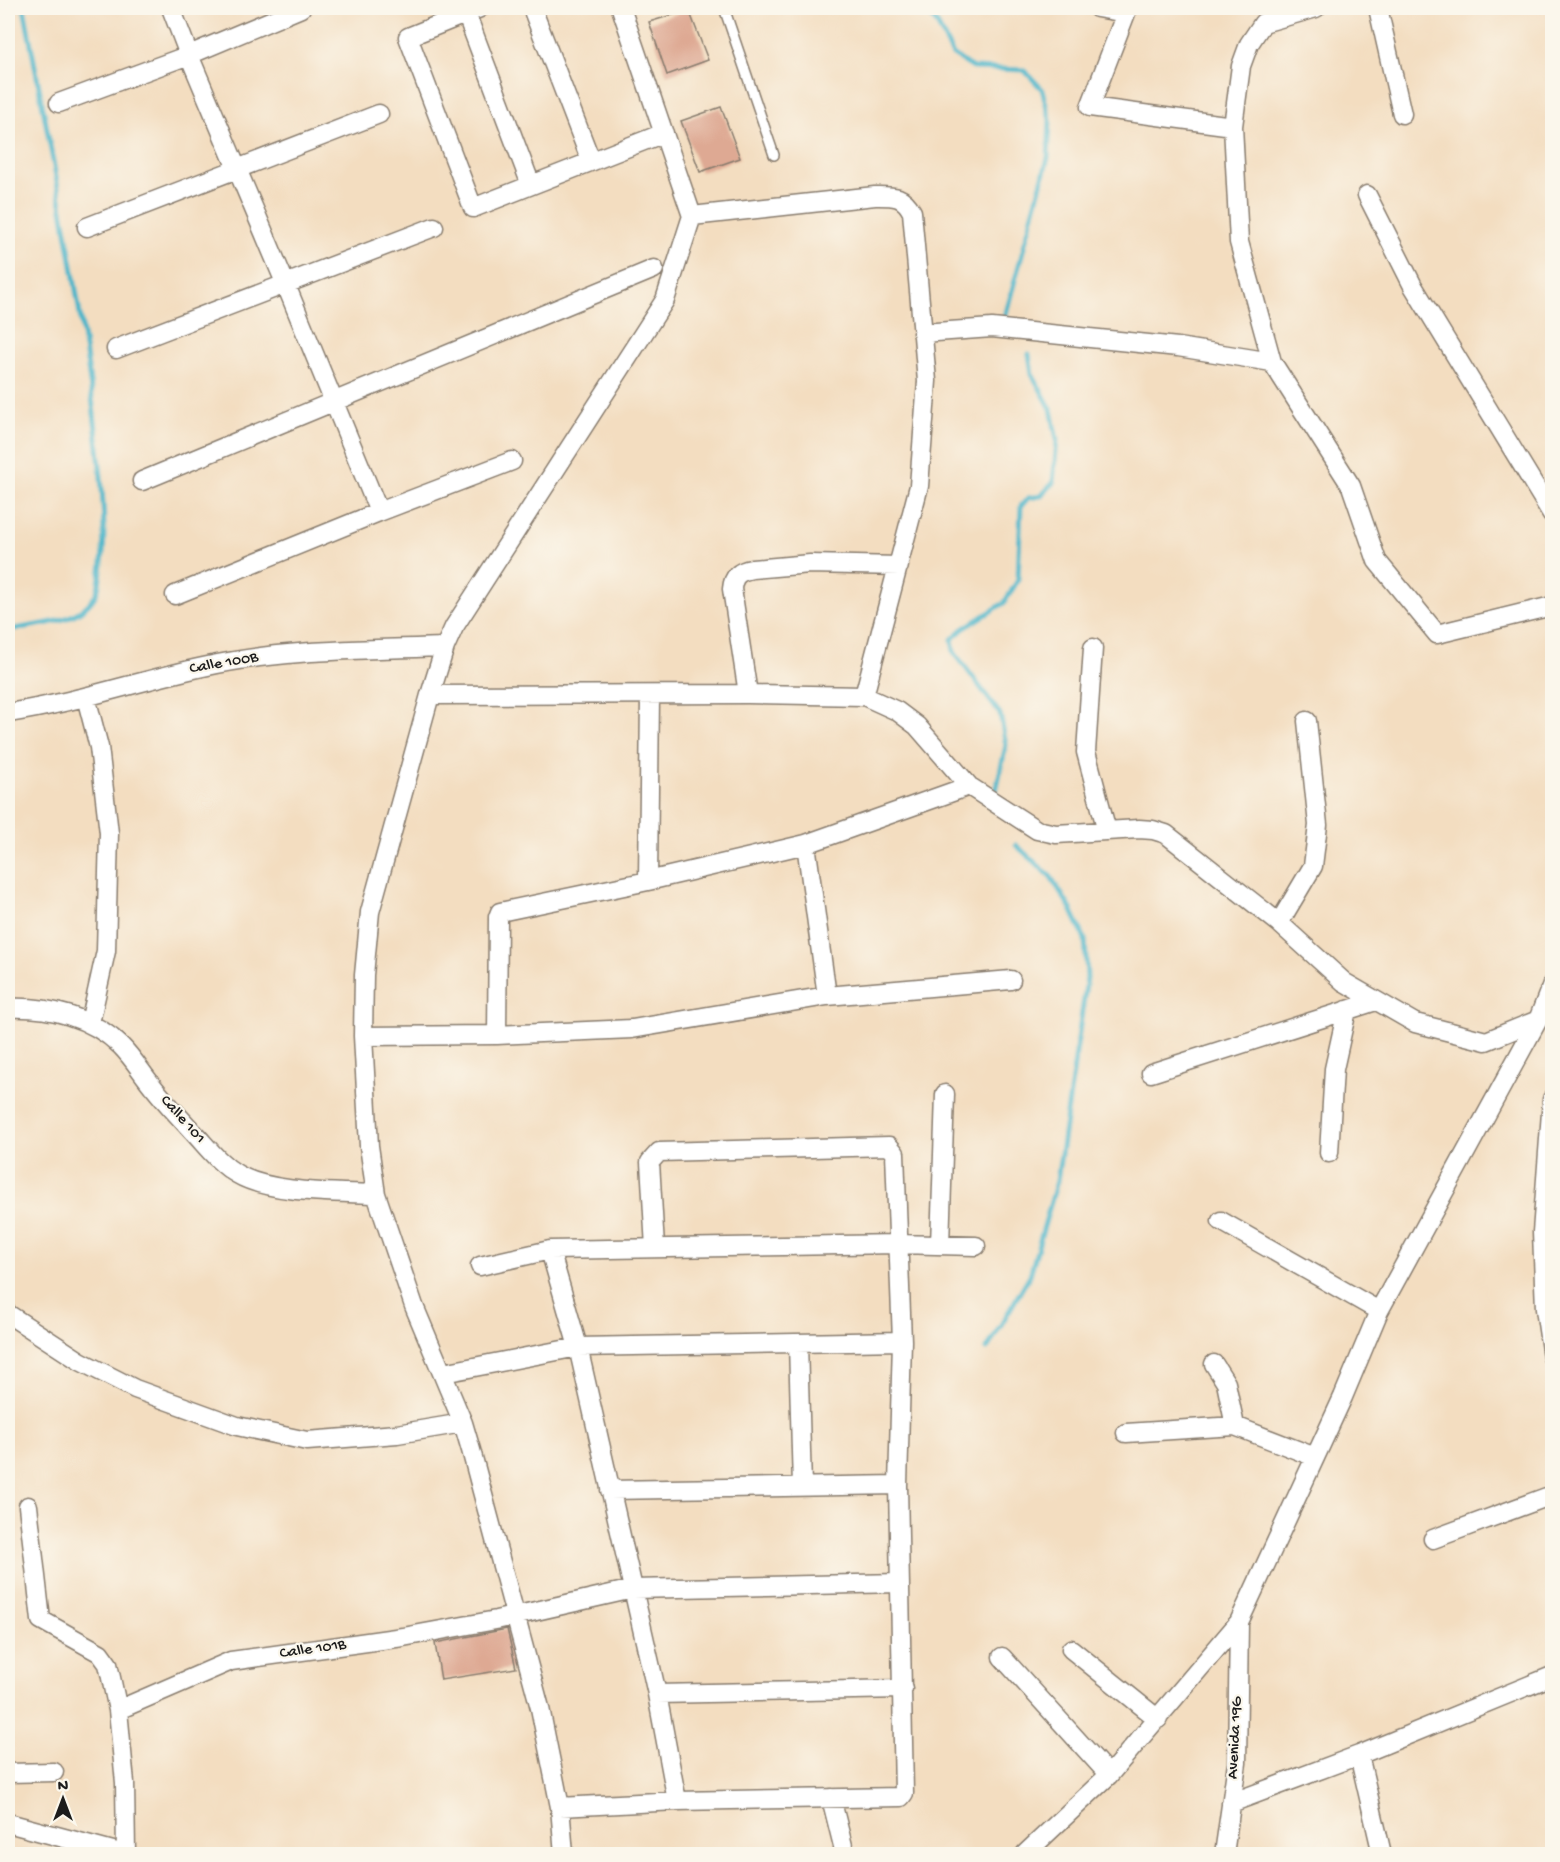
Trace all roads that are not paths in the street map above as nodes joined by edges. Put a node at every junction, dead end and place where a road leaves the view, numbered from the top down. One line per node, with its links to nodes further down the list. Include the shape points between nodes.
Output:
1 (171, 8): 10 (street)
2 (301, 8): 10 (street)
3 (532, 8): 17 (street)
4 (621, 8): 15 (street)
5 (724, 8): 16 (lane)
6 (1097, 8): 14 (street, via 1126,13 1089,107)
7 (1316, 8): 14 (street, via 1263,23 1240,66)
8 (1378, 8): 13 (street)
9 (473, 10): 19 (street); 19 (street, via 408,37 473,208)
10 (189, 55): 11 (street); 18 (street)
11 (59, 103)
12 (379, 114): 18 (street)
13 (1402, 114)
14 (1233, 126): 28 (street, via 1239,242)
15 (664, 132): 17 (street); 21 (street)
16 (774, 155)
17 (591, 161): 19 (street)
18 (237, 169): 22 (street); 25 (street)
19 (531, 185)
20 (1367, 195): 33 (street, via 1413,286)
21 (692, 216): 26 (street, via 897,197 912,212); 37 (street, via 665,300 454,627)
22 (87, 228)
23 (434, 228): 25 (street)
24 (654, 269): 29 (street)
25 (286, 285): 27 (street); 29 (street)
26 (922, 333): 28 (street, via 992,328 1178,347); 34 (street, via 927,381 919,486)
27 (116, 349)
28 (1272, 362): 36 (street, via 1351,486 1377,561 1437,633)
29 (334, 400): 31 (street); 32 (street)
30 (512, 461): 32 (street)
31 (142, 481)
32 (379, 512): 35 (street)
33 (1552, 514)
34 (899, 566): 39 (street, via 810,564 752,569 736,575 732,589); 42 (street)
35 (176, 595)
36 (1552, 606)
37 (445, 647): 40 (street); 43 (street, Calle 100B, via 251,658 204,666)
38 (1094, 648): 47 (street, via 1086,752)
39 (748, 694): 41 (street); 42 (street)
40 (430, 695): 41 (street); 60 (street, via 370,912)
41 (650, 696): 49 (street)
42 (864, 696): 46 (street, via 897,711 917,726)
43 (86, 697): 44 (street, Calle 100B); 58 (street, via 99,747 109,833 106,951)
44 (8, 713)
45 (1307, 721): 50 (street, via 1318,825 1313,866)
46 (969, 786): 47 (street, via 1037,830 1056,834); 48 (street)
47 (1107, 831): 50 (street, via 1139,829 1166,834)
48 (806, 844): 49 (street); 53 (street)
49 (648, 881): 59 (street, via 501,912)
50 (1280, 923): 54 (street, via 1344,982)
51 (1011, 980): 53 (street)
52 (1552, 984): 57 (street)
53 (827, 996): 59 (street, via 632,1029)
54 (1376, 1000): 56 (street); 57 (street, via 1415,1023 1486,1041)
55 (8, 1008): 58 (street, Calle 101, via 42,1010)
56 (1347, 1010): 61 (street); 64 (street, via 1334,1069)
57 (1538, 1020): 74 (street)
58 (90, 1023): 65 (street, Calle 101, via 122,1047 222,1164 239,1176 287,1188)
59 (497, 1035): 60 (street)
60 (363, 1036): 65 (street, via 369,1146)
61 (1151, 1072)
62 (945, 1094): 68 (street)
63 (1552, 1100): 73 (street, via 1542,1232)
64 (1329, 1153)
65 (376, 1194): 81 (street, via 414,1306)
66 (1221, 1221): 74 (street)
67 (897, 1244): 68 (street); 70 (street); 70 (street, via 894,1153 889,1146 659,1152 650,1162); 76 (street)
68 (940, 1245): 69 (street)
69 (976, 1246)
70 (656, 1248): 71 (street)
71 (550, 1250): 72 (street); 78 (street)
72 (480, 1266)
73 (1549, 1310): 79 (street)
74 (1379, 1311): 85 (street)
75 (8, 1314): 82 (street, via 80,1361 135,1389 237,1426 307,1441 397,1434)
76 (902, 1341): 77 (street); 86 (street)
77 (798, 1343): 78 (street); 87 (street)
78 (578, 1347): 81 (street); 88 (street)
79 (1552, 1357)
80 (1214, 1364): 83 (street, via 1226,1383)
81 (443, 1373): 82 (street)
82 (463, 1423): 94 (street)
83 (1235, 1426): 84 (street); 85 (street)
84 (1126, 1433)
85 (1315, 1457): 95 (street)
86 (898, 1485): 87 (street); 92 (street)
87 (802, 1487): 88 (street)
88 (610, 1490): 93 (street)
89 (1552, 1495): 91 (street)
90 (28, 1506): 101 (street, via 39,1617 105,1658)
91 (1433, 1539)
92 (900, 1583): 93 (street, Calle 101B); 99 (street)
93 (633, 1589): 94 (street, Calle 101B); 100 (street)
94 (516, 1614): 101 (street, Calle 101B, via 403,1637 231,1661); 110 (street)
95 (1239, 1622): 102 (street); 109 (street, Avenida 19G, via 1237,1763)
96 (1071, 1649): 102 (street)
97 (1002, 1657): 106 (street)
98 (1552, 1676): 103 (street)
99 (903, 1689): 100 (street); 107 (street, via 903,1795)
100 (657, 1694): 108 (street)
101 (118, 1710): 113 (street, via 125,1783)
102 (1158, 1719): 106 (street)
103 (1359, 1755): 109 (street); 119 (street)
104 (54, 1772): 105 (street)
105 (8, 1773)
106 (1109, 1775): 116 (street)
107 (831, 1798): 108 (street); 115 (street)
108 (677, 1801): 110 (street)
109 (1232, 1803): 112 (street, Avenida 19G)
110 (560, 1807): 114 (street)
111 (8, 1823): 113 (street)
112 (1227, 1835): 117 (street, Avenida 19G); 118 (street)
113 (125, 1854)
114 (564, 1854)
115 (845, 1854)
116 (1025, 1854)
117 (1224, 1854)
118 (1234, 1854)
119 (1382, 1854)

